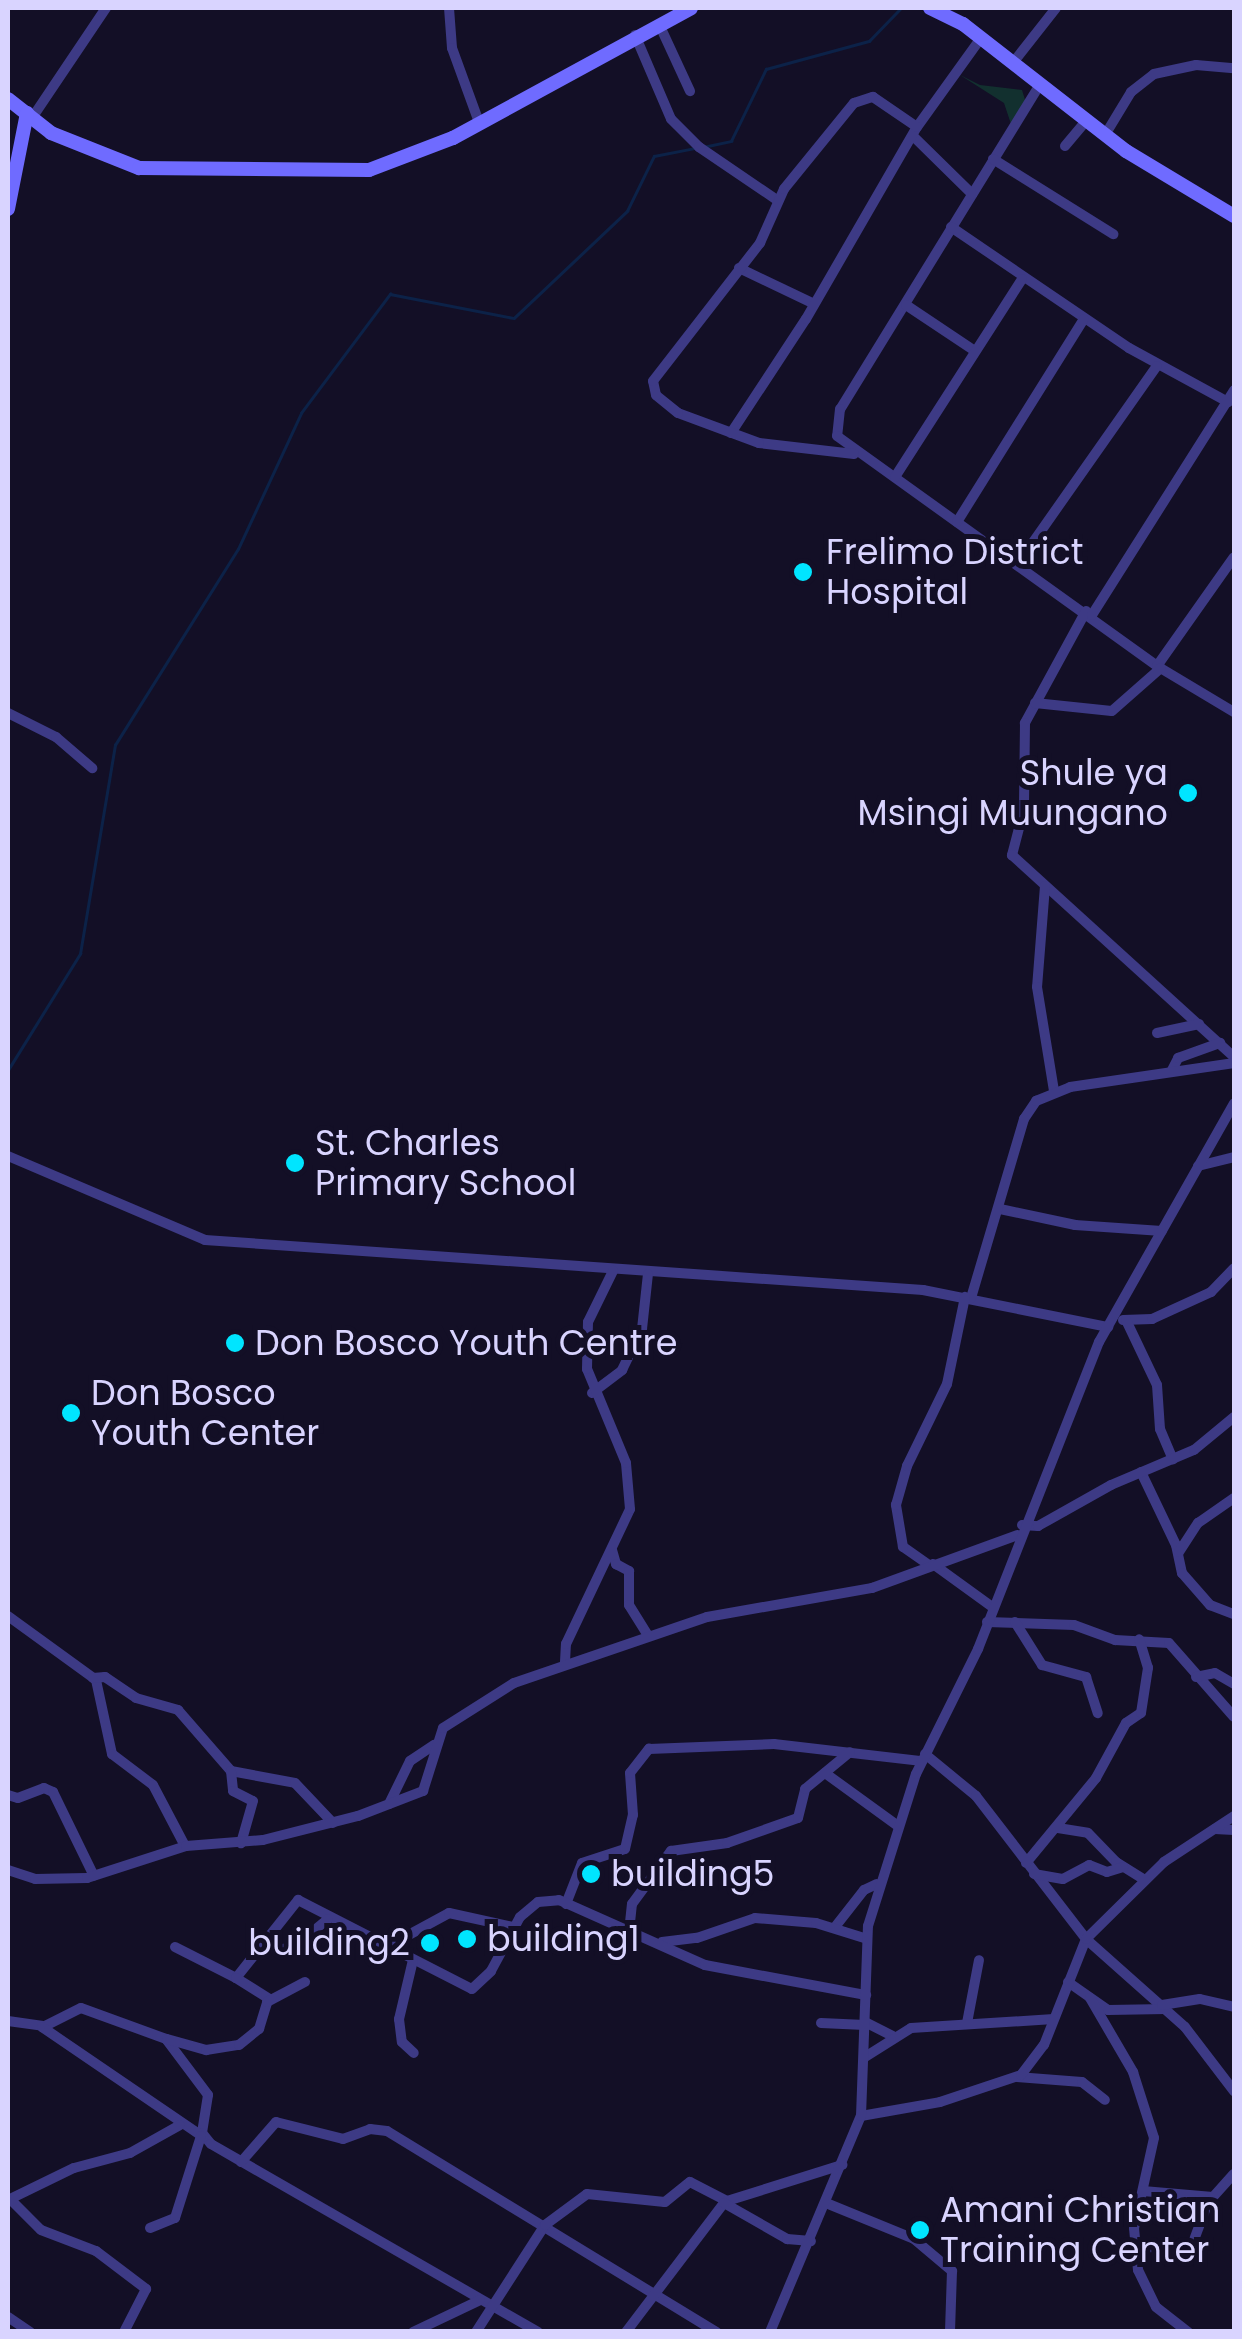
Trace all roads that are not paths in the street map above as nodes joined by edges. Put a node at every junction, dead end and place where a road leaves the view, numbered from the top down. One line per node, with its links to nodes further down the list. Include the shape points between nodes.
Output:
1 (106, 8): 14 (street)
2 (449, 8): 15 (street, via 452,48)
3 (691, 8): 6 (street)
4 (930, 8): 8 (street)
5 (1056, 8): 9 (street)
6 (658, 24): 7 (street); 12 (street)
7 (635, 35): 15 (street); 22 (street, via 672,119 699,148)
8 (981, 38): 9 (street); 17 (street)
9 (1012, 64): 11 (street)
10 (1234, 68): 18 (street, via 1196,65 1154,74 1132,92)
11 (1040, 86): 16 (street); 20 (street)
12 (690, 90)
13 (8, 99): 14 (street)
14 (30, 116): 15 (street, via 51,134 139,168 312,173 369,170); 23 (street)
15 (479, 122)
16 (1086, 122): 18 (street); 19 (street)
17 (915, 131): 21 (street); 22 (street, via 888,105 861,99); 29 (street)
18 (1105, 135): 24 (street)
19 (1065, 146)
20 (993, 159): 21 (street); 26 (street)
21 (972, 194): 25 (street)
22 (777, 200): 27 (street, via 760,244)
23 (8, 209)
24 (1234, 216)
25 (951, 227): 28 (street); 30 (street)
26 (1113, 234)
27 (739, 268): 29 (street); 37 (street, via 653,381 656,395 678,414)
28 (1022, 279): 31 (street); 32 (street)
29 (814, 304): 37 (street)
30 (906, 305): 32 (street); 38 (street, via 840,409 837,436)
31 (1084, 319): 33 (street); 40 (street)
32 (972, 349): 39 (street)
33 (1157, 366): 35 (street); 42 (street)
34 (1234, 390): 35 (street)
35 (1226, 406): 36 (street); 43 (street)
36 (1234, 420)
37 (731, 432): 38 (street, via 773,448)
38 (857, 454): 39 (street)
39 (895, 477): 40 (street)
40 (957, 522): 42 (street)
41 (1234, 557): 44 (street)
42 (1017, 565): 43 (street)
43 (1089, 613): 44 (street); 45 (street)
44 (1159, 667): 45 (street, via 1112,710); 46 (street)
45 (1035, 703): 49 (street, via 1022,742 1024,810 1012,855)
46 (1234, 712)
47 (8, 713): 48 (street, via 56,737)
48 (92, 768)
49 (1045, 886): 50 (street); 55 (street, via 1038,1010)
50 (1199, 1024): 51 (street); 52 (street)
51 (1156, 1033)
52 (1220, 1043): 53 (street); 54 (street, via 1178,1058)
53 (1234, 1060): 54 (street)
54 (1171, 1072): 55 (street)
55 (1054, 1091): 60 (street, via 1029,1107)
56 (1234, 1103): 59 (street)
57 (8, 1156): 63 (street, via 205,1240)
58 (1234, 1157): 59 (street)
59 (1198, 1166): 61 (street)
60 (1000, 1209): 61 (street, via 1075,1225); 65 (street)
61 (1162, 1231): 67 (street)
62 (1234, 1268): 66 (street, via 1210,1292 1166,1313)
63 (613, 1271): 64 (street); 68 (street, via 588,1322)
64 (648, 1274): 65 (street); 68 (street, via 642,1329 622,1370)
65 (968, 1297): 67 (street); 76 (street, via 947,1384 907,1466 896,1505 903,1547)
66 (1126, 1320): 67 (street); 70 (street, via 1158,1385 1160,1429)
67 (1110, 1323): 73 (street)
68 (592, 1393): 74 (street, via 626,1463 632,1494)
69 (1234, 1417): 70 (street, via 1208,1442)
70 (1173, 1459): 71 (street)
71 (1142, 1472): 73 (street); 75 (street)
72 (1234, 1498): 75 (street, via 1198,1523)
73 (1020, 1530): 76 (street); 77 (street)
74 (612, 1550): 82 (street, via 616,1564 629,1570 628,1605); 84 (street, via 566,1644)
75 (1178, 1552): 78 (street, via 1182,1574 1206,1600)
76 (931, 1565): 77 (street); 82 (street, via 858,1592 732,1611)
77 (991, 1606): 80 (street)
78 (1234, 1614)
79 (8, 1616): 86 (street)
80 (987, 1622): 81 (street); 92 (street)
81 (1015, 1622): 83 (street, via 1074,1624 1116,1640); 88 (street, via 1042,1665 1086,1677)
82 (648, 1636): 84 (street)
83 (1139, 1640): 85 (street, via 1177,1648); 100 (street, via 1148,1668 1141,1713 1126,1723 1102,1770)
84 (565, 1662): 90 (street, via 470,1707 443,1728)
85 (1196, 1677): 87 (street, via 1215,1673); 89 (street)
86 (93, 1678): 93 (street, via 105,1677 136,1698 178,1710); 104 (street, via 110,1751 153,1785)
87 (1234, 1684)
88 (1098, 1714)
89 (1234, 1717)
90 (434, 1746): 96 (street, via 410,1761); 96 (street, via 423,1791)
91 (850, 1752): 92 (street); 94 (street); 111 (street, via 774,1744 650,1750 630,1773 633,1816 625,1849 582,1863)
92 (924, 1757): 99 (street); 106 (street, via 976,1796)
93 (230, 1771): 98 (street, via 296,1784); 103 (street, via 233,1791 253,1801)
94 (825, 1774): 99 (street); 115 (street, via 805,1790 798,1818 747,1838 671,1851 632,1904)
95 (8, 1795): 108 (street, via 54,1792)
96 (389, 1804): 98 (street)
97 (1234, 1816): 101 (street)
98 (333, 1823): 103 (street)
99 (898, 1826): 110 (street)
100 (1058, 1828): 105 (street, via 1088,1833); 106 (street)
101 (1214, 1829): 102 (street); 109 (street)
102 (1234, 1830)
103 (240, 1843): 104 (street)
104 (185, 1846): 108 (street)
105 (1123, 1867): 106 (street, via 1106,1872 1089,1865 1063,1879); 109 (street)
106 (1030, 1868): 117 (street)
107 (8, 1870): 108 (street, via 36,1879)
108 (94, 1876)
109 (1145, 1880): 117 (street)
110 (878, 1884): 114 (street, via 864,1890); 116 (street)
111 (566, 1904): 113 (street, via 538,1902); 115 (street)
112 (328, 1919): 119 (street); 121 (street, via 294,1947); 124 (street, via 292,1901)
113 (513, 1926): 119 (street, via 449,1912); 122 (street, via 492,1971 472,1989)
114 (835, 1927): 116 (street); 118 (street, via 756,1918 692,1940)
115 (629, 1932): 118 (street)
116 (867, 1939): 127 (street)
117 (1086, 1939): 126 (street); 130 (street)
118 (662, 1942): 127 (street, via 705,1965)
119 (392, 1944): 122 (street)
120 (175, 1947): 124 (street)
121 (276, 1950)
122 (413, 1960): 140 (street, via 399,2019 402,2042)
123 (978, 1960): 136 (street)
124 (236, 1978): 129 (street)
125 (304, 1982): 129 (street)
126 (1068, 1982): 128 (street); 132 (street)
127 (866, 1995): 135 (street)
128 (1090, 1998): 130 (street, via 1108,2010); 151 (street, via 1133,2072 1152,2127 1155,2142)
129 (270, 2000): 139 (street, via 259,2029 239,2045 206,2050)
130 (1164, 2007): 131 (street, via 1200,1998); 143 (street, via 1219,2064)
131 (1234, 2007)
132 (1054, 2019): 136 (street); 142 (street, via 1037,2060)
133 (8, 2020): 137 (street)
134 (820, 2023): 135 (street)
135 (865, 2023): 138 (street); 141 (street)
136 (967, 2023): 138 (street)
137 (42, 2027): 139 (street, via 81,2008); 146 (street)
138 (893, 2036): 141 (street)
139 (166, 2039): 147 (street, via 208,2095)
140 (414, 2053)
141 (865, 2057): 145 (street)
142 (1017, 2078): 144 (street, via 1082,2082); 145 (street)
143 (1234, 2092)
144 (1105, 2100)
145 (861, 2116): 149 (street)
146 (180, 2125): 147 (street); 153 (street, via 130,2154 74,2168)
147 (202, 2136): 148 (street); 157 (street, via 175,2218)
148 (241, 2162): 156 (street, via 276,2122 342,2139 374,2128); 161 (street)
149 (842, 2165): 154 (street); 155 (street)
150 (1234, 2174): 152 (street)
151 (1143, 2191): 152 (street); 159 (street, via 1134,2228)
152 (1210, 2197): 159 (street, via 1192,2248)
153 (9, 2200): 166 (street, via 41,2230 64,2244 91,2248 146,2289)
154 (727, 2202): 156 (street, via 690,2182 665,2202 592,2192); 158 (street, via 787,2239); 160 (street)
155 (826, 2203): 158 (street); 172 (street, via 914,2239 952,2271)
156 (546, 2226): 160 (street); 162 (street)
157 (150, 2228)
158 (810, 2241): 171 (street)
159 (1138, 2247): 173 (street, via 1138,2270 1151,2299)
160 (655, 2294): 164 (street); 170 (street)
161 (480, 2300): 162 (street); 167 (street)
162 (492, 2308): 168 (street); 169 (street)
163 (8, 2317): 165 (street)
164 (629, 2331)
165 (30, 2332)
166 (124, 2332)
167 (413, 2332)
168 (476, 2332)
169 (538, 2332)
170 (716, 2332)
171 (770, 2332)
172 (950, 2332)
173 (1188, 2332)

